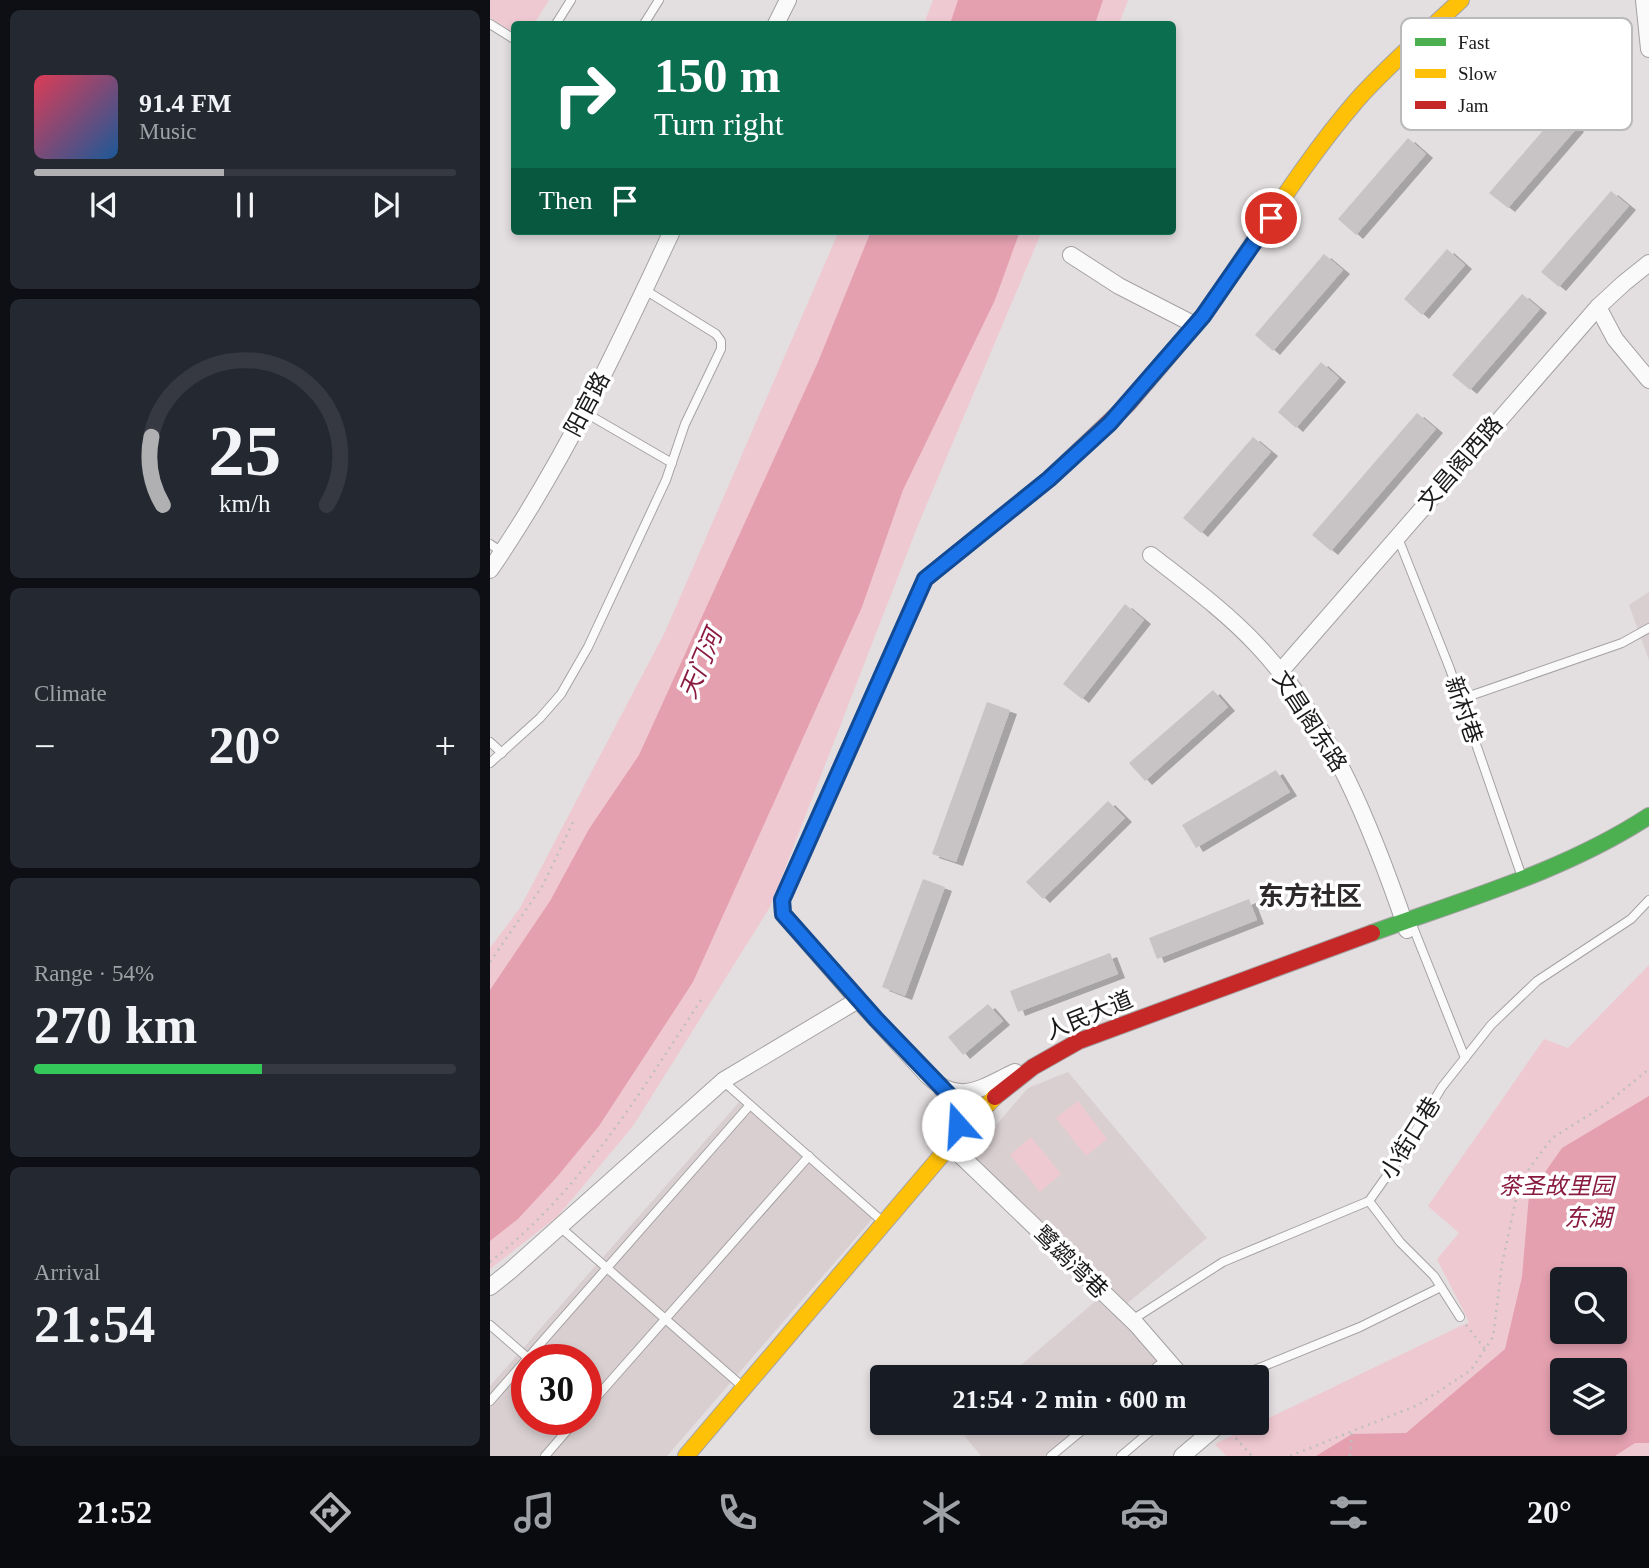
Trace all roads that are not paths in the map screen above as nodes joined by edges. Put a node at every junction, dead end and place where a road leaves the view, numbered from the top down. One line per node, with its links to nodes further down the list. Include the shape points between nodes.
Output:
1 (571, 0): 7 (lane)
2 (659, 0): 8 (lane)
3 (788, 0): 9 (street)
4 (1461, 0): 6 (main road)
5 (1644, 0): 12 (street)
6 (1442, 18)
7 (558, 21)
8 (646, 21)
9 (778, 21)
10 (490, 24): 11 (lane)
11 (511, 37)
12 (1649, 49)
13 (1401, 56): 19 (main road, via 1356,102 1313,158)
14 (670, 235): 17 (street, 阳官路)
15 (1071, 255): 19 (street)
16 (1649, 263): 18 (street, 文昌阁西路)
17 (645, 290): 21 (street, 阳官路); 22 (lane, via 721,341)
18 (1598, 307): 20 (street, via 1615,339); 23 (street, 文昌阁西路)
19 (1195, 325): 38 (main road, via 1101,432 922,585 782,900 783,914)
20 (1649, 380)
21 (584, 412): 22 (lane); 24 (street, 阳官路)
22 (672, 463): 31 (lane, via 606,611 561,694)
23 (1397, 535): 28 (street, 文昌阁西路); 29 (lane, 新村巷)
24 (496, 548): 26 (street, 阳官路)
25 (1152, 555): 28 (street, 文昌阁东路, via 1216,606)
26 (490, 570)
27 (1649, 628): 29 (lane, via 1622,643)
28 (1280, 672): 37 (street, 文昌阁东路, via 1349,782)
29 (1461, 699): 35 (lane, 新村巷)
30 (490, 742): 31 (lane)
31 (502, 753): 32 (lane)
32 (490, 763)
33 (1649, 816): 35 (main road, 人民大道, via 1609,842)
34 (1649, 827): 35 (main road, 人民大道, via 1613,850)
35 (1524, 882): 37 (main road, 人民大道)
36 (1649, 900): 40 (lane, 小街口巷, via 1631,919 1537,981 1491,1025)
37 (1409, 925): 39 (main road, 人民大道, via 1079,1041); 40 (lane); 44 (main road, 人民大道, via 1049,1065 1022,1082)
38 (858, 1000): 41 (street); 42 (street)
39 (1046, 1057): 42 (street, via 970,1092); 44 (main road, 人民大道, via 994,1096)
40 (1465, 1058): 46 (lane, 小街口巷)
41 (723, 1081): 43 (lane); 48 (street)
42 (940, 1087): 44 (street, via 957,1105 959,1114)
43 (750, 1105): 45 (lane); 49 (lane)
44 (953, 1148): 47 (main road, 人民大道); 54 (street, 鹭鹚湾巷); 72 (main road, 人民大道)
45 (809, 1156): 47 (lane); 53 (lane)
46 (1369, 1201): 51 (lane); 54 (lane, 小街口巷, via 1223,1262)
47 (885, 1223): 63 (main road, 人民大道)
48 (560, 1227): 49 (lane); 50 (street)
49 (607, 1268): 53 (lane); 57 (lane)
50 (490, 1287)
51 (1441, 1287): 52 (lane); 61 (lane)
52 (1460, 1317)
53 (665, 1319): 63 (lane); 64 (lane)
54 (1132, 1320): 58 (street, 鹭鹚湾巷)
55 (490, 1325): 56 (lane)
56 (513, 1344)
57 (540, 1344)
58 (1167, 1359): 59 (lane); 60 (street, 鹭鹚湾巷)
59 (1160, 1365)
60 (1172, 1365)
61 (1267, 1365)
62 (511, 1377): 65 (lane)
63 (744, 1388): 71 (main road, 人民大道)
64 (602, 1391)
65 (490, 1401)
66 (564, 1435): 70 (lane)
67 (1076, 1435): 73 (lane)
68 (1146, 1435): 74 (lane)
69 (1207, 1435): 75 (street)
70 (545, 1456)
71 (686, 1456)
72 (696, 1456)
73 (1051, 1456)
74 (1121, 1456)
75 (1182, 1456)

